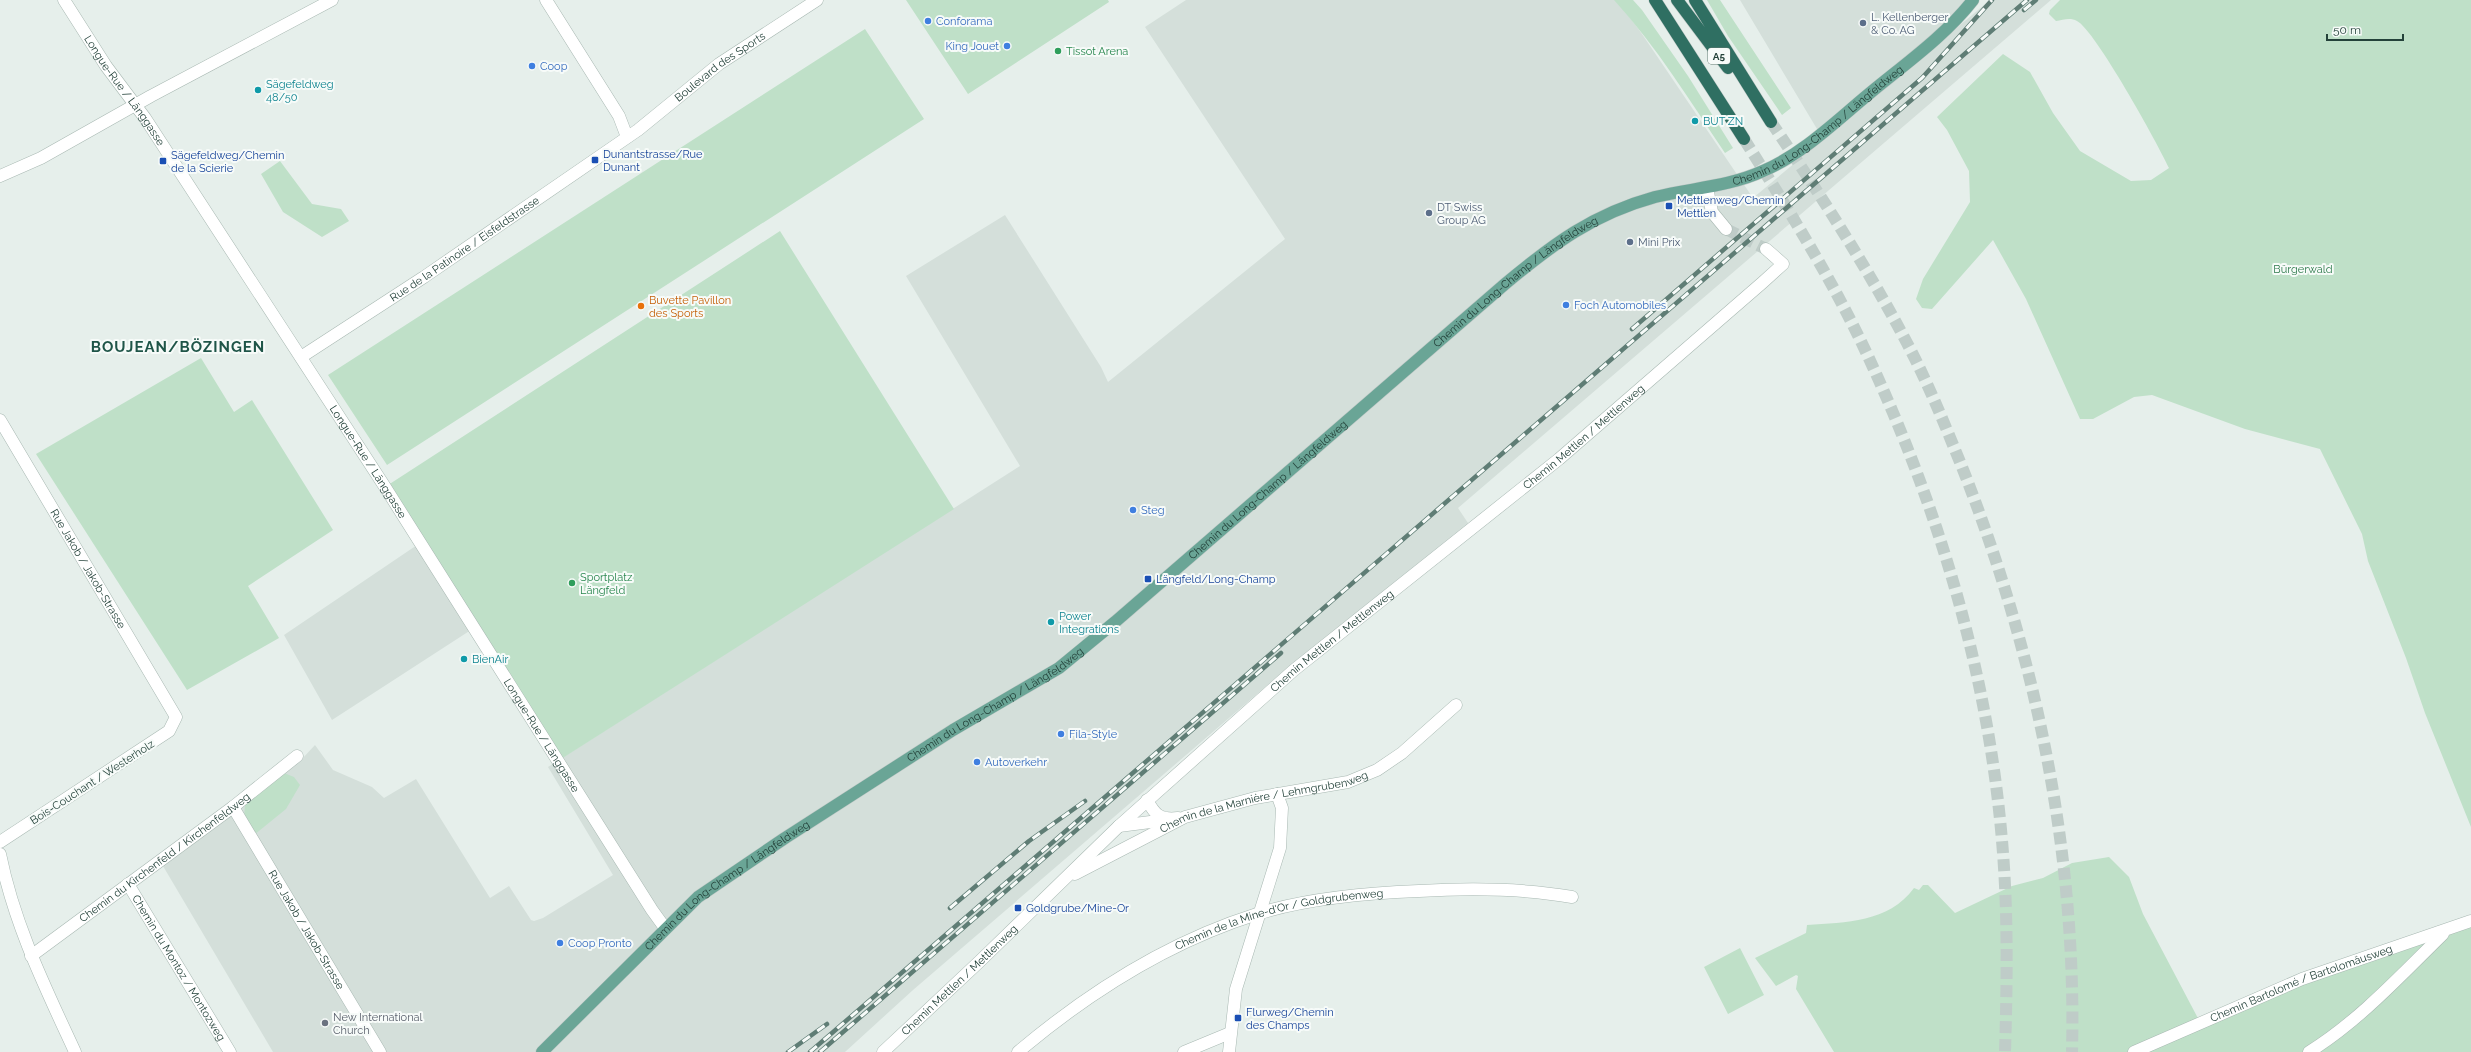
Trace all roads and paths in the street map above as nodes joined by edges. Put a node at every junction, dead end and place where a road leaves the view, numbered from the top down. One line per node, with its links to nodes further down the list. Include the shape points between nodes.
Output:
1 (64, 0): 11 (street, Longue-Rue / Länggasse, via 106,66)
2 (332, 0): 11 (street)
3 (546, 0): 14 (street, via 619,116)
4 (816, 0): 14 (street, Boulevard des Sports, via 719,64)
5 (1648, 0): 10 (highway)
6 (1655, 0): 10 (highway, A5)
7 (1677, 0): 12 (highway, A5)
8 (1695, 0): 12 (highway)
9 (1973, 0): 17 (main road, Chemin du Long-Champ / Längfeldweg, via 1938,36 1792,155 1762,172 1730,184)
10 (1684, 47): 15 (highway, A5)
11 (135, 105): 16 (street, via 41,158); 20 (street, Longue-Rue / Länggasse)
12 (1763, 110): 13 (highway, A5)
13 (1771, 122)
14 (627, 137): 20 (street, Rue de la Patinoire / Eisfeldstrasse, via 424,277)
15 (1744, 139)
16 (0, 176)
17 (1707, 188): 18 (street, via 1712,212); 38 (main road, Chemin du Long-Champ / Längfeldweg, via 1674,193 1627,206 1603,215 1562,238 1059,668 953,730 741,867 698,897)
18 (1726, 230)
19 (1766, 249): 26 (street, Chemin Mettlen / Mettlenweg, via 1783,264 1762,283 1559,459 1294,670)
20 (301, 357): 38 (street, Longue-Rue / Länggasse)
21 (0, 420): 23 (street, Rue Jakob / Jakob-Strasse)
22 (1456, 705): 25 (street, Chemin de la Marnière / Lehmgrubenweg, via 1402,753 1377,770 1348,782)
23 (176, 717): 31 (street, Bois-Couchant / Westerholz, via 169,732)
24 (297, 756): 27 (street, Chemin du Kirchenfeld / Kirchenfeldweg)
25 (1277, 794): 28 (street, Chemin de la Marnière / Lehmgrubenweg); 36 (street, via 1282,808 1280,848)
26 (1147, 800): 29 (street, via 1155,814); 30 (street, Chemin Mettlen / Mettlenweg)
27 (233, 807): 34 (street, Chemin du Kirchenfeld / Kirchenfeldweg); 44 (street, Rue Jakob / Jakob-Strasse)
28 (1185, 817): 29 (street); 33 (street, Chemin de la Marnière / Lehmgrubenweg)
29 (1166, 820): 30 (street)
30 (1119, 826): 33 (street, Chemin Mettlen / Mettlenweg)
31 (0, 842)
32 (0, 854): 40 (street, via 8,891)
33 (1060, 883): 46 (street, Chemin Mettlen / Mettlenweg)
34 (128, 884): 40 (street, Chemin du Kirchenfeld / Kirchenfeldweg); 43 (street, Chemin du Montoz / Montozweg)
35 (1572, 898): 36 (street, Chemin de la Mine-d'Or / Goldgrubenweg, via 1542,892 1478,888 1411,891 1325,899)
36 (1259, 913): 41 (street, via 1236,989); 47 (street, Chemin de la Mine-d'Or / Goldgrubenweg, via 1200,936 1142,964 1099,991)
37 (2471, 922): 39 (street, Chemin Bartolomé / Bartolomäusweg)
38 (665, 928): 45 (main road, Chemin du Long-Champ / Längfeldweg)
39 (2445, 931): 50 (street, Chemin Bartolomé / Bartolomäusweg, via 2302,979); 51 (street, via 2379,997)
40 (31, 956): 42 (street)
41 (1230, 1033): 48 (street); 49 (street)
42 (75, 1052)
43 (230, 1052)
44 (380, 1052)
45 (542, 1052)
46 (883, 1052)
47 (1018, 1052)
48 (1184, 1052)
49 (1229, 1052)
50 (2134, 1052)
51 (2309, 1052)

